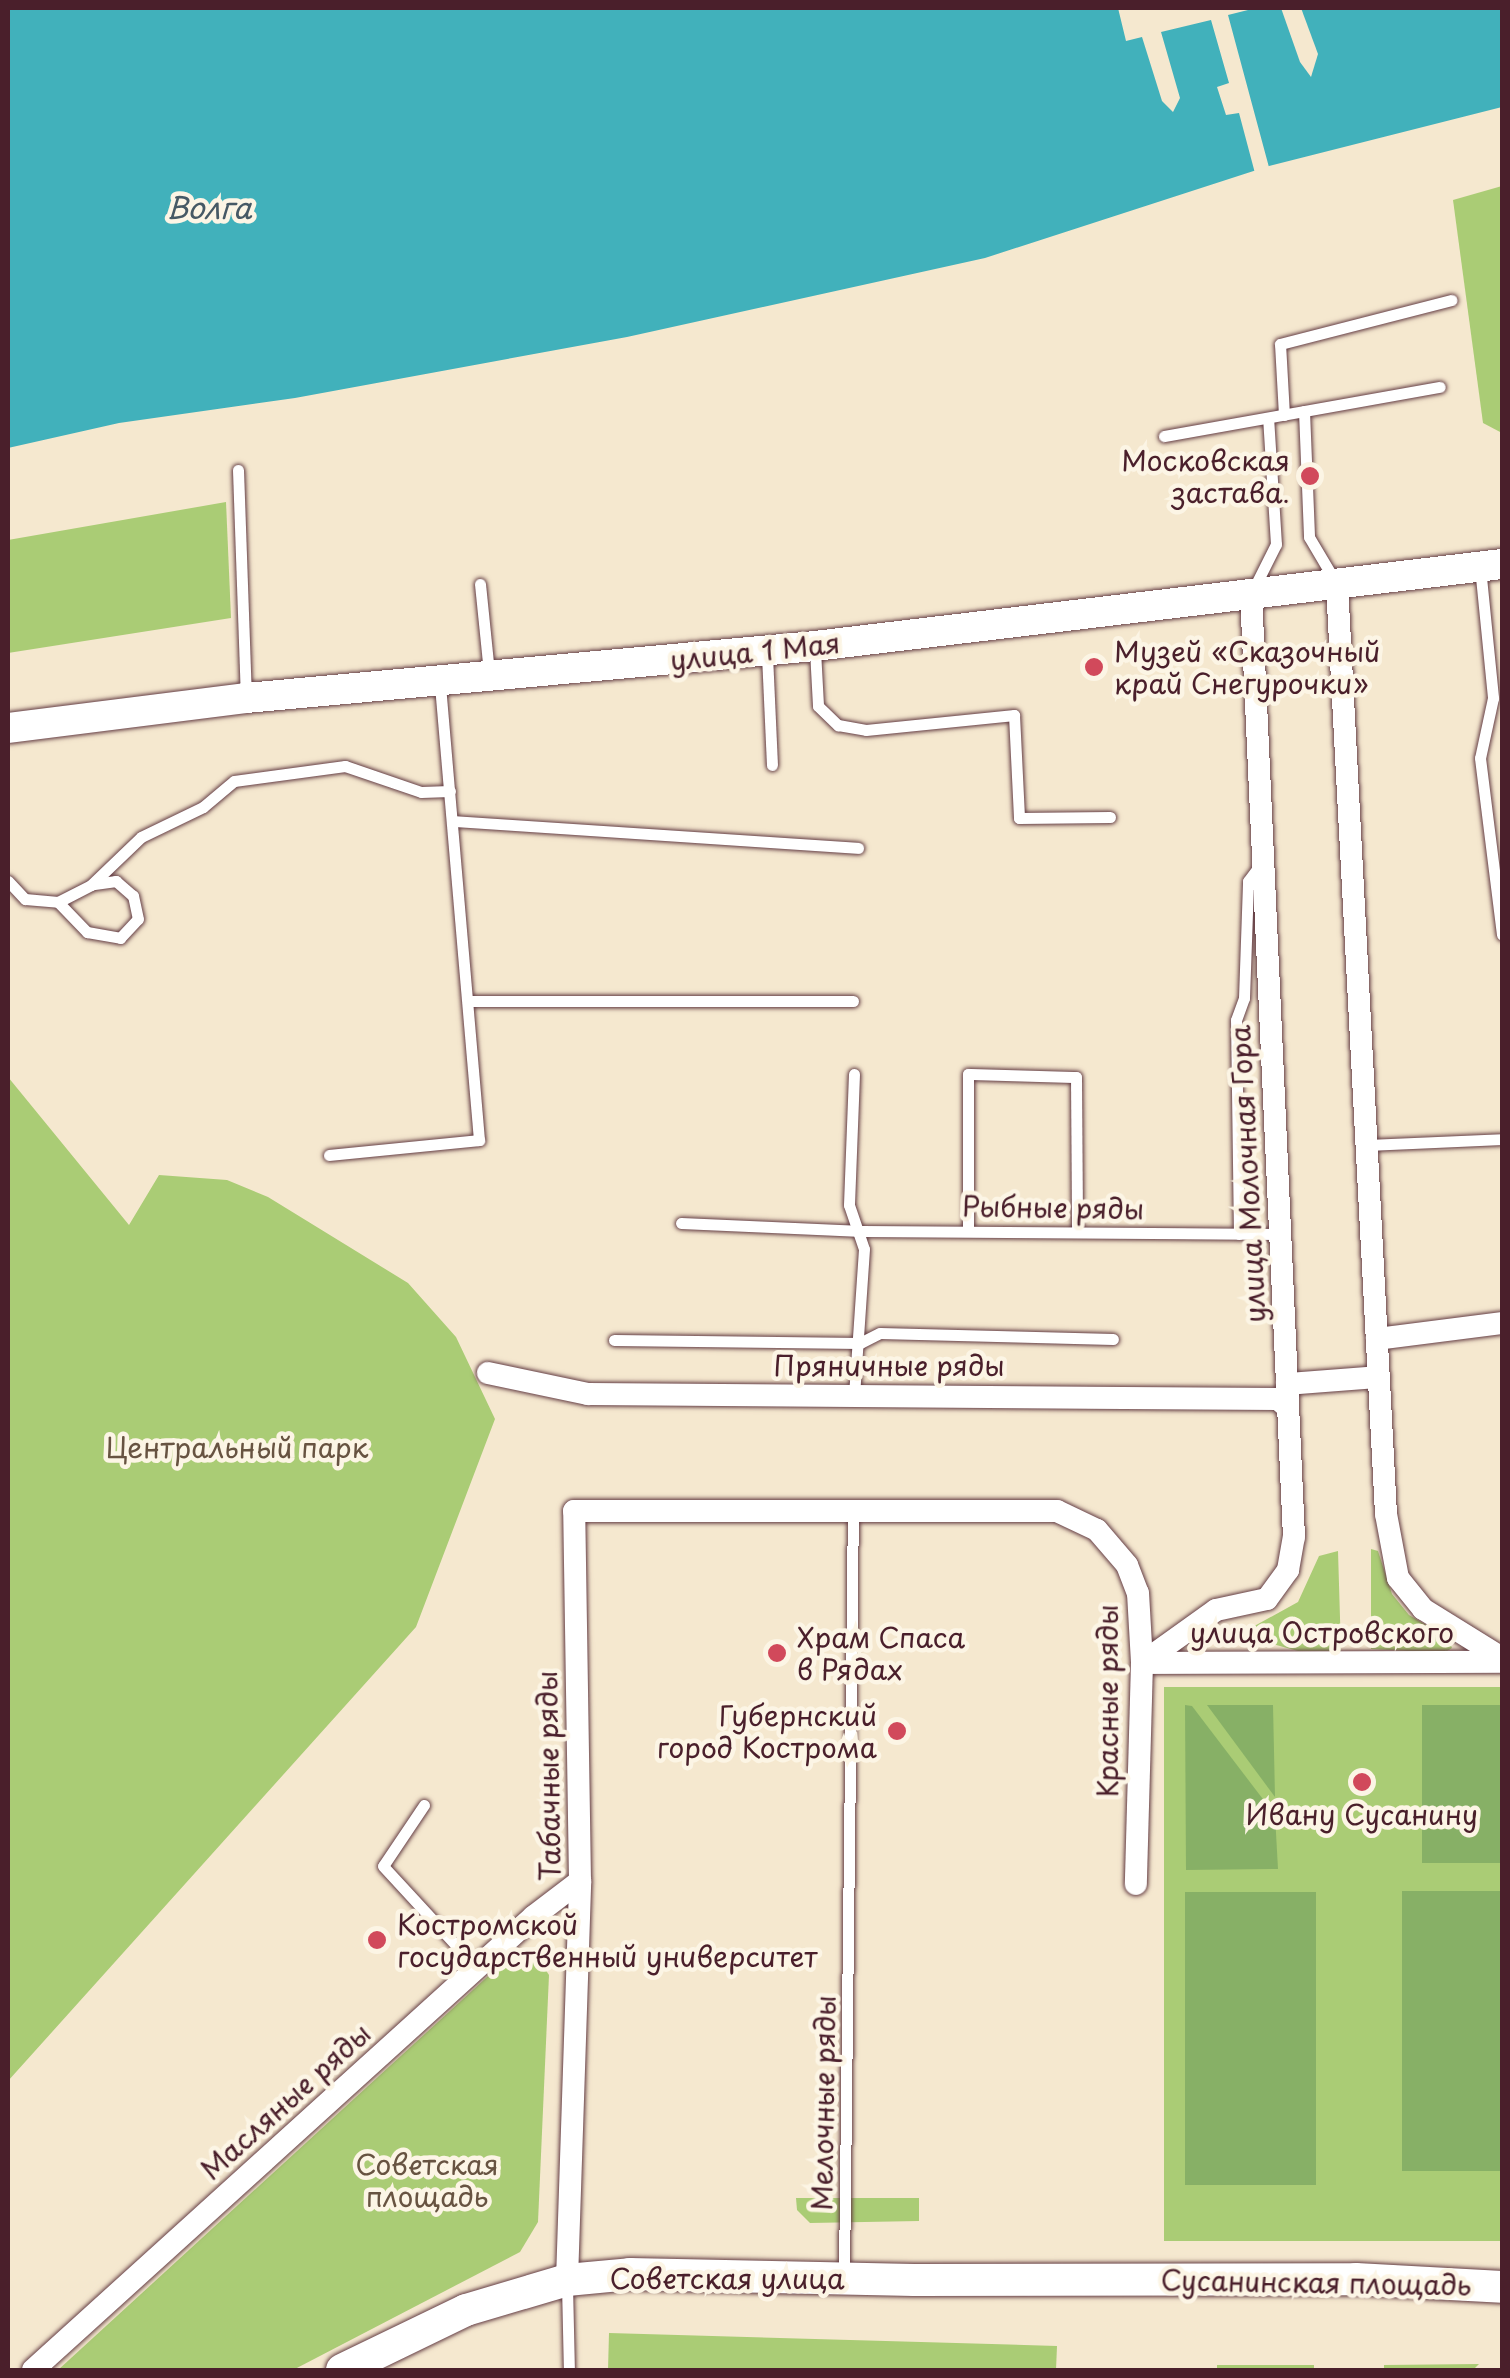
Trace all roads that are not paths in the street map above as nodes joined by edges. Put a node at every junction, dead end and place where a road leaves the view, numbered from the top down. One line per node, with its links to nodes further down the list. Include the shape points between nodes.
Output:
1 (1451, 300): 4 (lane, via 1280,344)
2 (1440, 386): 3 (lane)
3 (1304, 411): 4 (lane); 10 (lane, via 1309,538)
4 (1284, 415): 5 (lane)
5 (1268, 418): 6 (lane); 11 (lane, via 1276,544)
6 (1164, 436)
7 (238, 470): 16 (lane)
8 (1491, 565): 10 (street, улица 1 Мая); 17 (lane)
9 (480, 584): 14 (lane)
10 (1337, 584): 11 (street, улица 1 Мая); 33 (street)
11 (1251, 595): 12 (street, улица 1 Мая); 24 (street, улица Молочная Гора)
12 (814, 646): 13 (street, улица 1 Мая); 21 (lane, via 818,706 838,725 866,730 1014,715 1020,818)
13 (766, 650): 14 (street, улица 1 Мая); 19 (lane)
14 (489, 676): 15 (street, улица 1 Мая)
15 (440, 681): 16 (street, улица 1 Мая); 20 (lane)
16 (246, 698): 18 (street, улица 1 Мая)
17 (1498, 698): 28 (lane, via 1480,758)
18 (8, 728)
19 (772, 764)
20 (450, 791): 22 (lane); 26 (lane, via 421,792 345,766 234,781 203,806 140,836)
21 (1110, 817)
22 (454, 821): 23 (lane); 29 (lane)
23 (858, 848)
24 (1263, 862): 39 (lane, via 1248,882 1244,998 1236,1020); 40 (street, улица Молочная Гора)
25 (8, 881): 27 (lane, via 26,899)
26 (91, 885): 27 (lane); 27 (lane, via 116,881 133,896 138,919 120,938 88,932)
27 (58, 902)
28 (1502, 935)
29 (470, 1000): 30 (lane); 34 (lane, via 479,1140)
30 (853, 1001)
31 (854, 1074): 36 (lane, via 850,1204)
32 (1502, 1139): 33 (lane)
33 (1366, 1145): 43 (street)
34 (329, 1154)
35 (681, 1223): 36 (lane, Рыбные ряды)
36 (862, 1231): 37 (lane, Рыбные ряды); 45 (lane)
37 (968, 1231): 38 (lane, Рыбные ряды); 38 (lane, via 968,1074 1076,1077)
38 (1077, 1232): 39 (lane, Рыбные ряды)
39 (1239, 1234): 40 (lane, Рыбные ряды)
40 (1279, 1234): 49 (street, улица Молочная Гора)
41 (1502, 1323): 43 (street)
42 (1113, 1339): 45 (lane, via 880,1333)
43 (1377, 1339): 47 (street)
44 (614, 1340): 45 (lane)
45 (860, 1343): 48 (lane)
46 (488, 1373): 48 (street, Пряничные ряды, via 588,1394)
47 (1379, 1377): 49 (street, Пряничные ряды); 51 (street, via 1386,1514 1398,1578 1423,1609)
48 (854, 1396): 49 (street, Пряничные ряды)
49 (1288, 1396): 52 (street, улица Молочная Гора, via 1294,1537 1288,1570 1267,1598 1216,1610)
50 (853, 1509): 52 (street, Красные ряды, via 1057,1512 1097,1530 1127,1565 1138,1593); 54 (street, Табачные ряды, via 574,1511); 58 (lane, Мелочные ряды)
51 (1502, 1660): 52 (street, улица Островского)
52 (1142, 1663): 55 (street, Красные ряды)
53 (424, 1805): 56 (lane, via 382,1866)
54 (580, 1880): 56 (street, Масляные ряды); 59 (street, Табачные ряды)
55 (1136, 1884)
56 (478, 1968): 61 (street, Масляные ряды)
57 (1130, 2277): 58 (main road, Советская улица); 60 (main road, Сусанинская площадь)
58 (844, 2278): 59 (main road, Советская улица, via 630,2274)
59 (567, 2280): 62 (main road, Советская улица, via 466,2310); 63 (lane)
60 (1502, 2287)
61 (34, 2370)
62 (342, 2370)
63 (568, 2370)

